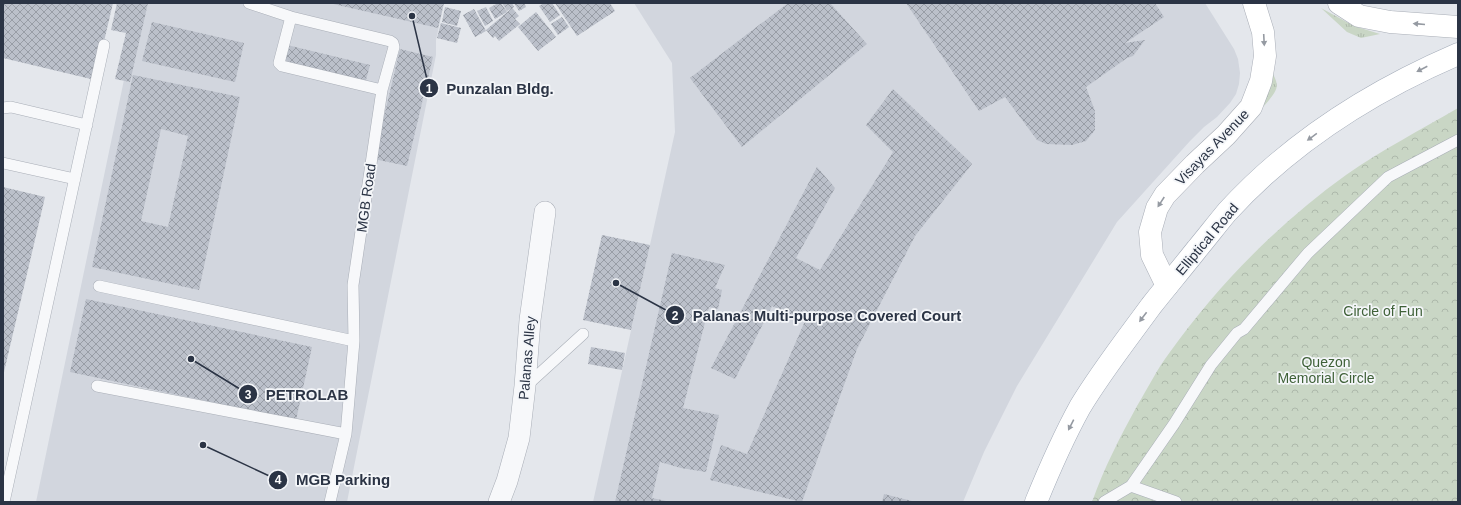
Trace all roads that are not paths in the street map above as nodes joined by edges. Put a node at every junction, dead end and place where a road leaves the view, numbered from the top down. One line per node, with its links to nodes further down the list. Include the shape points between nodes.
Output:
1 (249, 3): 4 (lane, MGB Road)
2 (1254, 3): 16 (main road, Visayas Avenue, one-way to 16, via 1263,32 1265,56 1262,81 1251,108 1165,195 1157,208 1150,232 1152,255)
3 (1339, 3): 5 (main road, one-way to 3, via 1390,22 1359,16)
4 (291, 17): 8 (lane, MGB Road, via 393,43); 8 (lane, via 279,63 282,66)
5 (1458, 27)
6 (104, 45): 10 (lane)
7 (1458, 54): 16 (main road, Elliptical Road, one-way to 16, via 1382,90 1300,146 1227,212)
8 (382, 90): 18 (lane, MGB Road, via 353,285)
9 (3, 108): 10 (lane, via 11,107)
10 (87, 125): 13 (lane)
11 (1458, 140): 22 (lane, via 1388,177 1308,253 1212,365)
12 (3, 163): 13 (lane)
13 (75, 179): 23 (lane)
14 (545, 212): 20 (street, Palanas Alley, via 530,320)
15 (99, 286): 18 (lane)
16 (1167, 286): 26 (main road, Elliptical Road, one-way to 26, via 1116,353 1081,407 1051,465)
17 (583, 334): 20 (lane)
18 (354, 341): 21 (lane, MGB Road)
19 (97, 386): 21 (lane)
20 (525, 386): 25 (street, Palanas Alley, via 519,438)
21 (346, 434): 24 (lane, MGB Road)
22 (1131, 486): 27 (lane); 28 (lane)
23 (4, 502)
24 (330, 502)
25 (499, 502)
26 (1036, 502)
27 (1104, 502)
28 (1176, 502)

